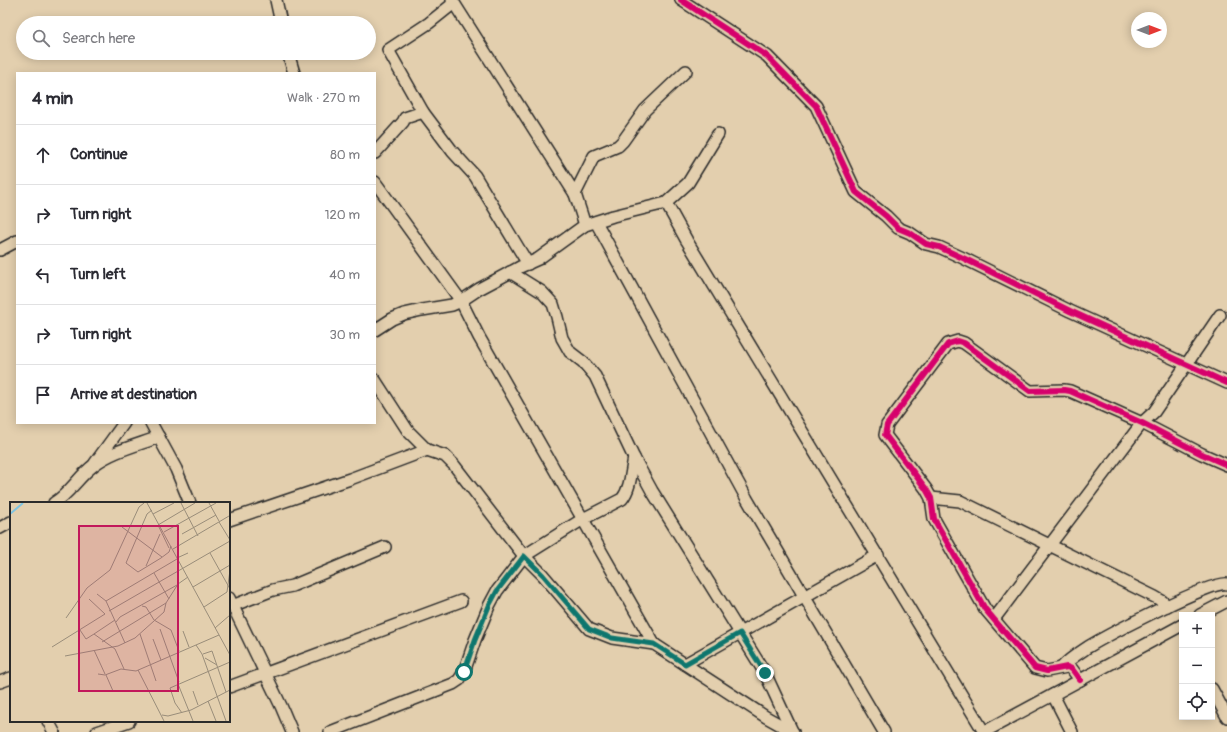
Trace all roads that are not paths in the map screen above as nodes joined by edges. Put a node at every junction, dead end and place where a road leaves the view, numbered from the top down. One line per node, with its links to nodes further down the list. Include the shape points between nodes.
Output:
1 (276, 0): 4 (street)
2 (681, 0): 22 (street, via 767,56 816,106 856,192 898,228 926,244 963,258)
3 (453, 1): 8 (street, via 429,23 388,50); 12 (street)
4 (279, 16)
5 (290, 60): 7 (street)
6 (686, 71): 12 (street, via 645,110 618,146 594,156)
7 (294, 72)
8 (423, 112): 10 (street, via 405,118); 17 (street, via 475,176)
9 (718, 134): 13 (street, via 688,183)
10 (376, 151)
11 (376, 183): 19 (street)
12 (575, 194): 14 (street)
13 (666, 203): 14 (street); 42 (street)
14 (591, 224): 17 (street); 45 (street)
15 (16, 242): 16 (street)
16 (0, 250)
17 (528, 264): 18 (street)
18 (510, 272): 19 (street); 30 (street, via 542,292 553,304 562,338 570,352 595,376)
19 (461, 301): 21 (street, via 404,314); 37 (street)
20 (1220, 315): 22 (street)
21 (376, 329)
22 (1185, 364): 24 (street); 25 (street, via 1154,412)
23 (376, 382): 29 (street, via 408,432)
24 (1227, 383)
25 (1142, 423): 32 (street); 33 (street, via 1070,391 1030,391 964,343 954,341 948,344 885,430 888,440 926,489); 40 (street)
26 (123, 424): 31 (street)
27 (152, 424): 28 (street)
28 (159, 438): 31 (street, via 112,455); 35 (street)
29 (427, 450): 36 (street); 43 (street, via 445,456 454,465)
30 (634, 458): 37 (street, via 628,487 622,499); 53 (street)
31 (93, 465): 34 (street)
32 (1227, 465)
33 (930, 498): 40 (street, via 960,501); 51 (street, via 934,519 985,609)
34 (55, 502)
35 (190, 502)
36 (230, 520)
37 (583, 520): 43 (street); 54 (street)
38 (10, 523): 39 (street)
39 (0, 528)
40 (1050, 545): 49 (street, via 1155,597); 51 (street)
41 (385, 547): 48 (street, via 292,586)
42 (878, 555): 45 (street); 67 (street)
43 (524, 556): 54 (street, via 589,629 612,638); 71 (street, via 497,591 489,606 459,680)
44 (1227, 584): 49 (street, via 1215,585)
45 (804, 596): 53 (street); 73 (street)
46 (461, 600): 57 (street)
47 (1227, 601): 50 (street)
48 (231, 602): 57 (street)
49 (1167, 606): 56 (street, via 1089,647 1068,660)
50 (1206, 612)
51 (994, 619): 56 (street, via 1036,668 1047,671)
52 (1179, 629): 59 (street)
53 (740, 633): 55 (street); 72 (street, via 765,673)
54 (654, 644): 55 (street)
55 (685, 664): 72 (street)
56 (1062, 667): 59 (street, via 1072,669)
57 (266, 674): 61 (street); 70 (street)
58 (10, 678): 60 (street)
59 (1080, 680): 62 (street)
60 (0, 682)
61 (230, 687)
62 (1053, 695): 67 (street); 74 (street)
63 (1215, 695): 64 (street)
64 (1227, 717)
65 (49, 722): 68 (street)
66 (126, 722): 69 (street)
67 (988, 731)
68 (54, 732)
69 (97, 732)
70 (292, 732)
71 (330, 732)
72 (792, 732)
73 (884, 732)
74 (1072, 732)

